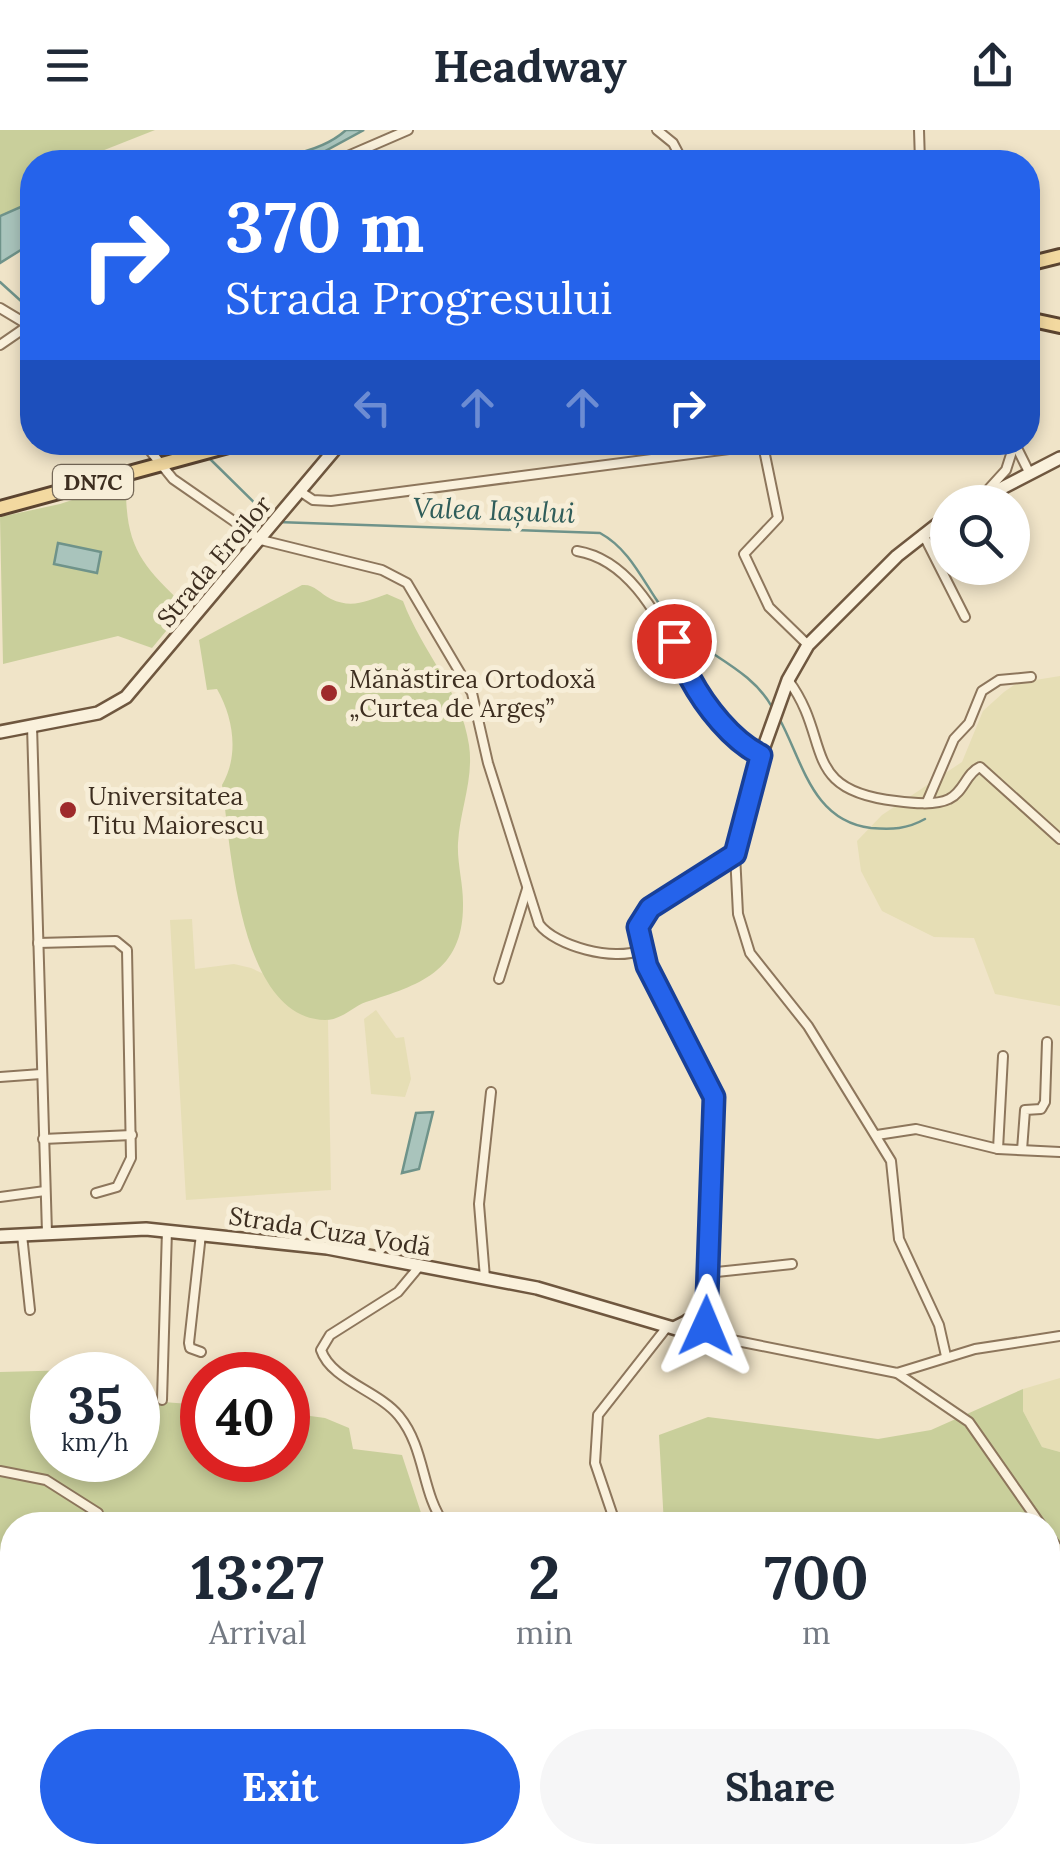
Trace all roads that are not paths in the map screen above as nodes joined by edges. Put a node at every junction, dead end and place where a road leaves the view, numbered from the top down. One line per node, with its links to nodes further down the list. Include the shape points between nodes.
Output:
1 (408, 130): 3 (street)
2 (657, 130): 4 (street)
3 (362, 150)
4 (677, 150)
5 (152, 455): 15 (street)
6 (194, 455): 15 (main road, DN7C)
7 (328, 455): 14 (street)
8 (332, 455): 14 (street, Strada Eroilor)
9 (698, 455): 19 (street, via 332,501)
10 (766, 455): 26 (street, via 778,518 744,554 769,608)
11 (1010, 455): 17 (street)
12 (1020, 455): 16 (street)
13 (1060, 458): 16 (street)
14 (329, 459): 19 (street, Strada Eroilor)
15 (158, 464): 20 (main road, DN7C); 23 (street, via 221,516)
16 (1031, 476): 18 (street)
17 (993, 485)
18 (1011, 485)
19 (301, 492): 23 (street, Strada Eroilor)
20 (0, 508)
21 (930, 530): 22 (street)
22 (924, 534): 25 (street); 26 (street)
23 (264, 536): 29 (street, Strada Eroilor, via 117,704); 35 (street, via 407,583 472,693)
24 (578, 551): 31 (street, via 602,558 627,580 674,641 689,677 720,720)
25 (965, 617)
26 (808, 645): 28 (street)
27 (1031, 677): 32 (street, via 999,680 982,691)
28 (786, 686): 31 (street); 32 (street, via 838,785 882,800)
29 (32, 726): 30 (street); 36 (street)
30 (0, 732)
31 (761, 755): 34 (street)
32 (927, 802): 33 (street, via 950,799 975,767 983,767)
33 (1060, 840)
34 (735, 854): 37 (street, via 650,908 638,927); 45 (street, via 738,914 750,953 808,1026)
35 (526, 889): 37 (street, via 553,939 628,955); 38 (street)
36 (38, 943): 41 (street); 44 (street, via 126,945)
37 (640, 950): 60 (street, via 714,1097)
38 (499, 979)
39 (1048, 1042): 48 (street, via 1046,1102 1024,1114)
40 (1003, 1056): 47 (street)
41 (41, 1074): 42 (street); 46 (street)
42 (0, 1077)
43 (491, 1092): 61 (street, via 479,1204)
44 (132, 1135): 46 (street); 51 (street, via 125,1178 111,1191)
45 (878, 1135): 47 (street, via 916,1129); 66 (street, via 893,1171 900,1240)
46 (43, 1140): 50 (street)
47 (998, 1150): 48 (street)
48 (1022, 1150): 49 (street)
49 (1060, 1152)
50 (45, 1192): 52 (street); 54 (street)
51 (96, 1193)
52 (0, 1197)
53 (168, 1230): 54 (street, Strada Cuza Vodă); 55 (street, Strada Cuza Vodă); 68 (street)
54 (47, 1233): 56 (street, Strada Cuza Vodă)
55 (201, 1234): 59 (street, Strada Cuza Vodă, via 327,1248); 65 (street, via 189,1344)
56 (22, 1235): 57 (street, Strada Cuza Vodă); 62 (street)
57 (0, 1236)
58 (792, 1264): 60 (street)
59 (418, 1268): 61 (street, Strada Cuza Vodă); 71 (street, via 398,1292 330,1334 321,1350 328,1363 384,1401 407,1427)
60 (707, 1273): 63 (street)
61 (485, 1278): 63 (street, Strada Cuza Vodă)
62 (30, 1310)
63 (694, 1327): 67 (street, Strada Cuza Vodă); 72 (street, via 598,1415 594,1456)
64 (1060, 1336): 66 (street)
65 (201, 1352)
66 (946, 1356): 67 (street)
67 (897, 1373): 73 (street, via 969,1422)
68 (162, 1400)
69 (0, 1471): 70 (street, via 46,1480)
70 (96, 1512)
71 (437, 1512)
72 (612, 1512)
73 (1032, 1512)

